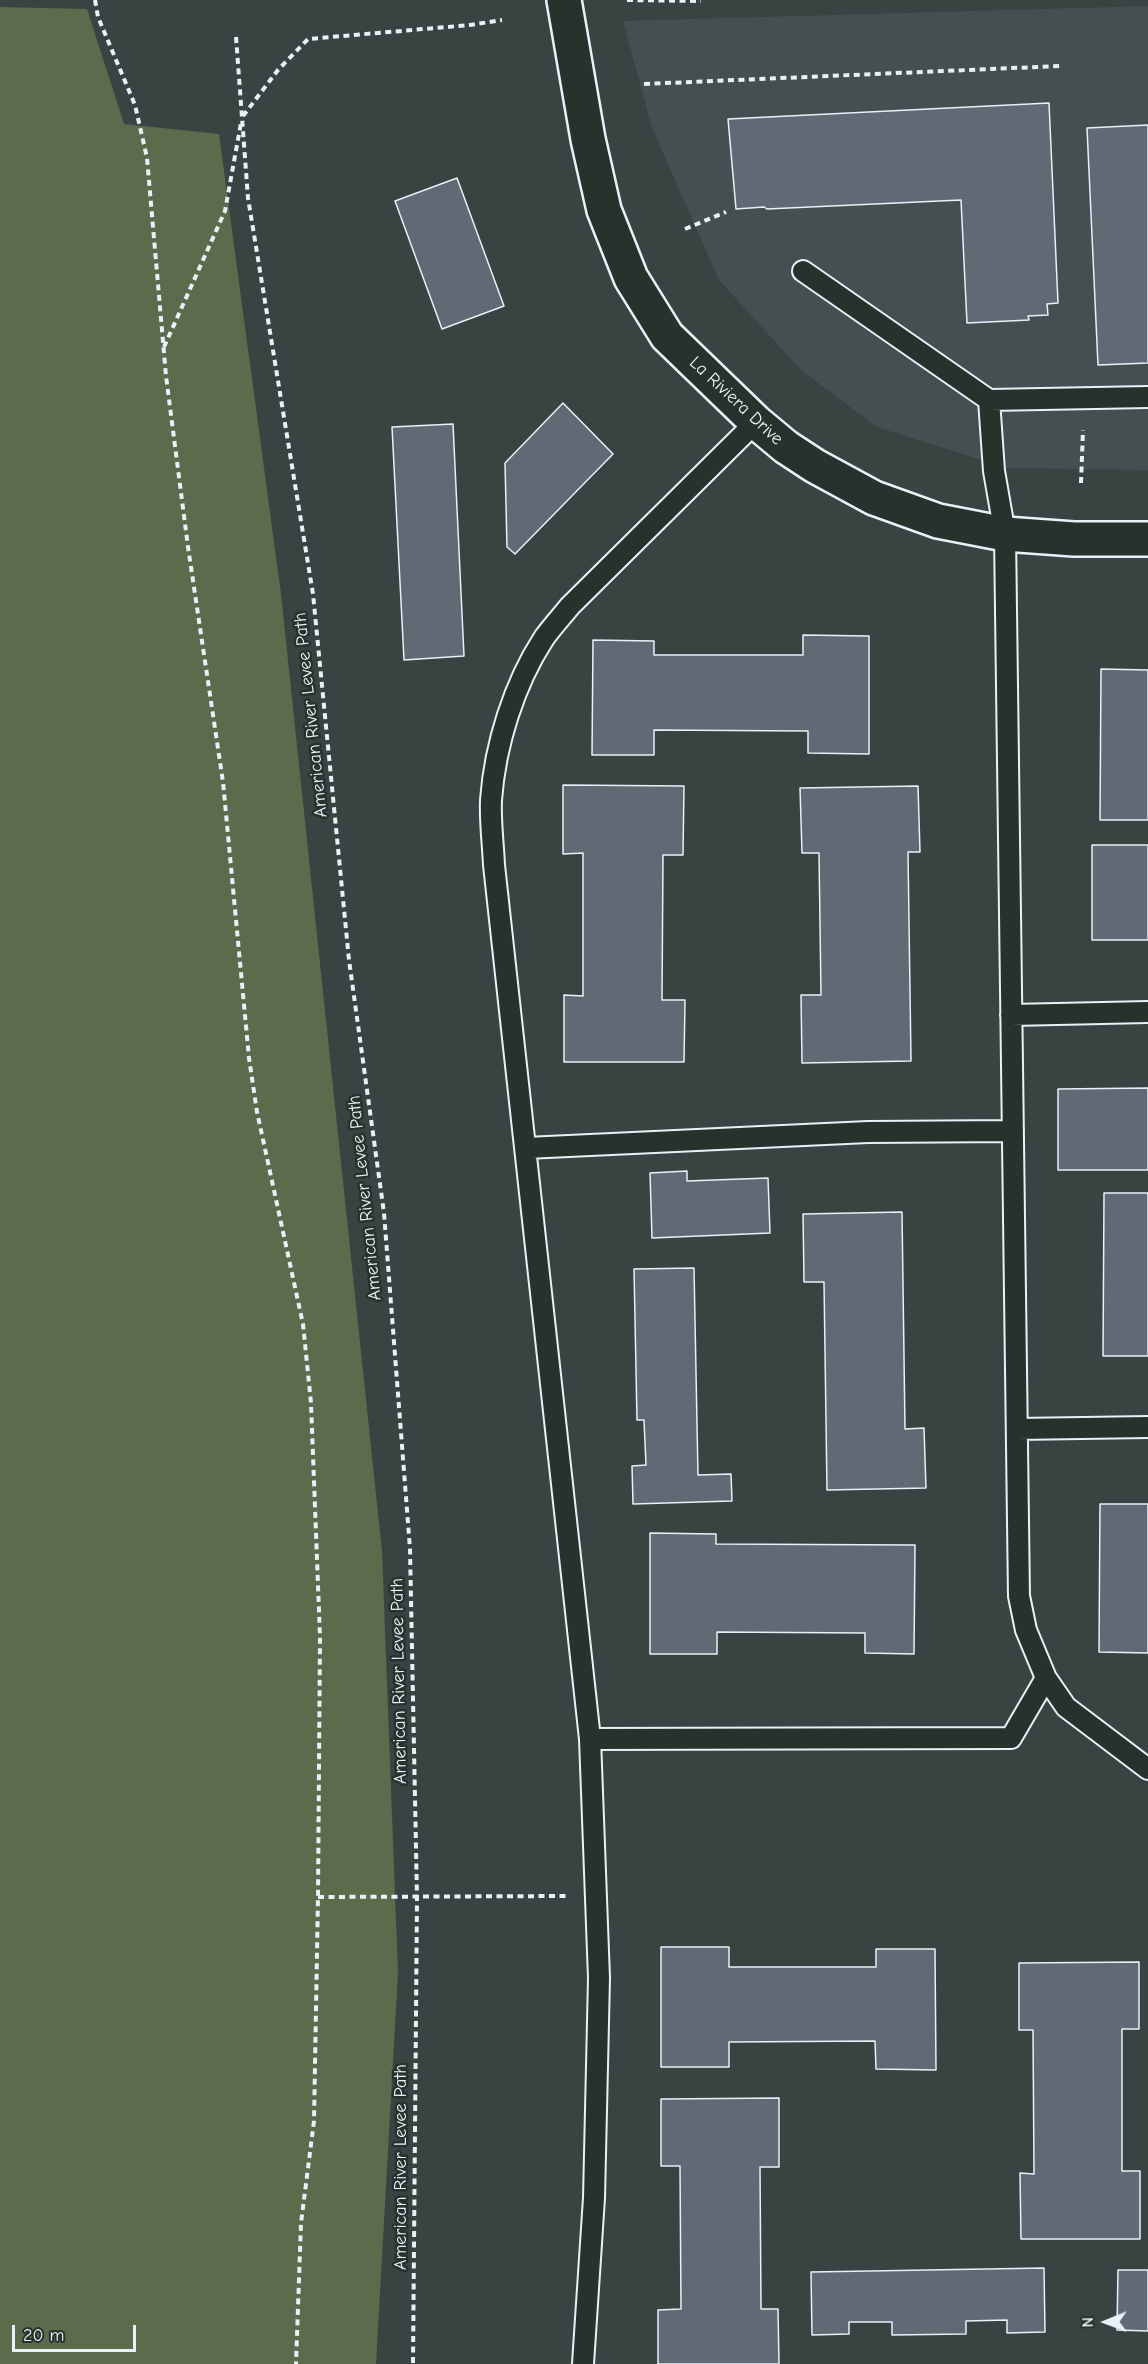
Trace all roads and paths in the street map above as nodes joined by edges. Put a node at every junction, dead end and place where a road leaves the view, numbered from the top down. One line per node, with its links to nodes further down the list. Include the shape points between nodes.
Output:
1 (95, 0): 13 (path, via 135,105 147,158)
2 (564, 0): 17 (street, La Riviera Drive, via 604,210 631,278 667,336)
3 (627, 0): 4 (path)
4 (701, 1)
5 (502, 20): 9 (path, via 308,39)
6 (236, 37): 9 (path, American River Levee Path)
7 (1060, 66): 8 (path)
8 (644, 84)
9 (243, 116): 13 (path, via 225,210); 32 (path, American River Levee Path, via 248,198 313,594 349,960 384,1213 410,1549)
10 (726, 212): 11 (path)
11 (685, 229)
12 (803, 271): 15 (lane)
13 (164, 348): 31 (path, via 188,547 223,782 249,1058 303,1324 311,1403 320,1637)
14 (1148, 397): 15 (lane)
15 (989, 400): 19 (lane, via 994,471)
16 (1083, 422): 18 (path)
17 (756, 423): 19 (street, La Riviera Drive, via 815,466 874,498 938,521); 24 (lane, via 570,606 544,639 514,696 500,737 491,800 494,865)
18 (1081, 483)
19 (1005, 534): 20 (street, La Riviera Drive); 22 (lane)
20 (1148, 539)
21 (1148, 1012): 22 (lane)
22 (1011, 1015): 23 (lane)
23 (1013, 1131): 24 (lane, via 868,1132); 26 (lane)
24 (526, 1148): 28 (lane)
25 (1148, 1427): 26 (lane)
26 (1017, 1429): 27 (lane, via 1019,1596 1026,1630)
27 (1046, 1678): 28 (lane, via 1011,1738); 29 (lane, via 1066,1707)
28 (590, 1739): 30 (lane)
29 (1148, 1769)
30 (597, 1896): 32 (path); 35 (lane, via 594,2198)
31 (318, 1897): 32 (path); 33 (path, via 314,2121 302,2223)
32 (417, 1898): 34 (path, American River Levee Path)
33 (296, 2364)
34 (413, 2364)
35 (583, 2364)

